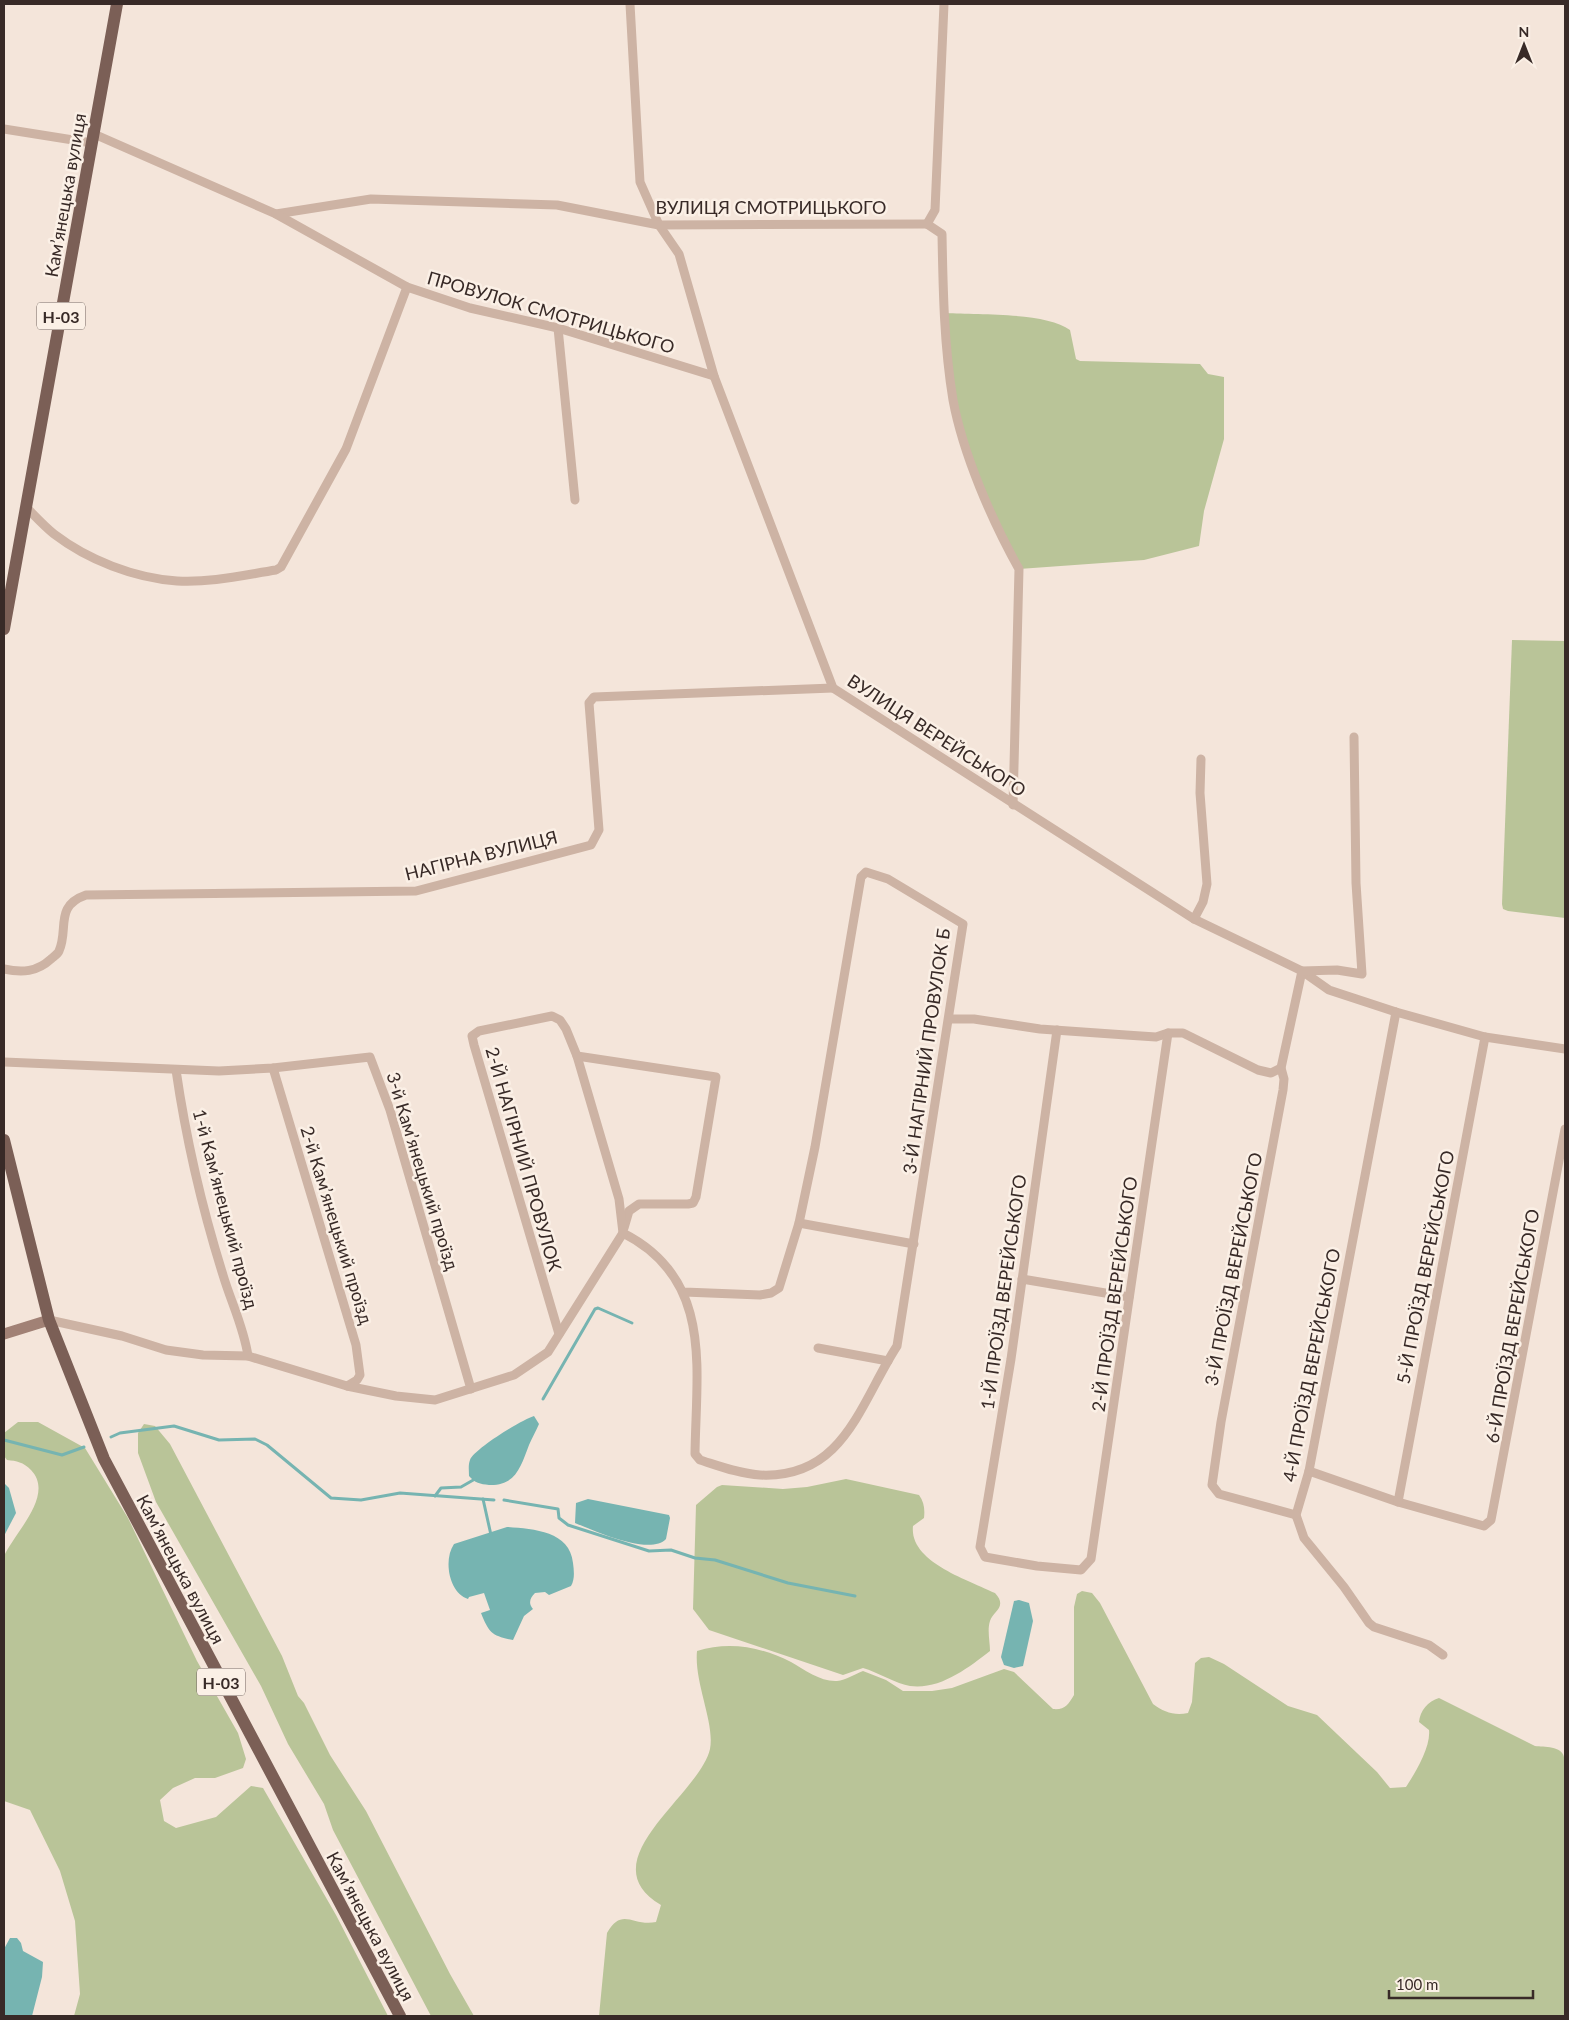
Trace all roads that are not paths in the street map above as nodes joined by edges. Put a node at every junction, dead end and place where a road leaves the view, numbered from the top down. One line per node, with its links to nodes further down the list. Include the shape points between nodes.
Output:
1 (117, 4): 5 (main road, Камʼянецька вулиця / Н-03)
2 (630, 4): 8 (street, ВУЛИЦЯ ВЕРЕЙСЬКОГО, via 640,182)
3 (944, 4): 7 (street, via 935,210)
4 (4, 129): 5 (street)
5 (94, 138): 6 (street); 13 (main road, Камʼянецька вулиця / Н-03)
6 (276, 214): 8 (street, ВУЛИЦЯ СМОТРИЦЬКОГО, via 381,199 557,205); 9 (street, ПРОВУЛОК СМОТРИЦЬКОГО)
7 (927, 224): 8 (street, ВУЛИЦЯ СМОТРИЦЬКОГО); 18 (street, via 942,234 950,376 958,422 988,503 1020,569)
8 (659, 225): 11 (street, ВУЛИЦЯ ВЕРЕЙСЬКОГО, via 679,254)
9 (407, 287): 10 (street, ПРОВУЛОК СМОТРИЦЬКОГО, via 470,308); 13 (street, via 346,449 276,570 178,581 137,575 87,554 53,534)
10 (558, 328): 11 (street, ПРОВУЛОК СМОТРИЦЬКОГО); 12 (street)
11 (714, 376): 15 (street, ВУЛИЦЯ ВЕРЕЙСЬКОГО)
12 (575, 500)
13 (26, 507): 14 (main road, Камʼянецька вулиця / Н-03)
14 (4, 629)
15 (834, 688): 18 (street, ВУЛИЦЯ ВЕРЕЙСЬКОГО); 20 (street, НАГІРНА ВУЛИЦЯ, via 594,697 589,703 599,830 592,844 416,891 86,895 74,899 64,915 59,951 41,968 22,972)
16 (1354, 737): 21 (street, via 1356,882 1362,974 1337,970)
17 (1201, 759): 19 (street, via 1200,793 1207,884 1203,902)
18 (1013, 805): 19 (street, ВУЛИЦЯ ВЕРЕЙСЬКОГО)
19 (1194, 919): 21 (street, ВУЛИЦЯ ВЕРЕЙСЬКОГО)
20 (4, 969)
21 (1302, 971): 22 (street, ВУЛИЦЯ ВЕРЕЙСЬКОГО, via 1329,990); 31 (street, 3-Й ПРОЇЗД ВЕРЕЙСЬКОГО)
22 (1396, 1012): 26 (street, ВУЛИЦЯ ВЕРЕЙСЬКОГО); 51 (street, 4-Й ПРОЇЗД ВЕРЕЙСЬКОГО)
23 (950, 1019): 24 (street); 37 (street, 3-Й НАГІРНИЙ ПРОВУЛОК Б, via 963,924 888,879 866,872 861,877 816,1147); 39 (street, 3-Й НАГІРНИЙ ПРОВУЛОК Б)
24 (1056, 1030): 25 (street, via 1156,1037); 40 (street, 1-Й ПРОЇЗД ВЕРЕЙСЬКОГО)
25 (1168, 1033): 31 (street, via 1183,1033 1258,1070 1271,1073); 42 (street, 2-Й ПРОЇЗД ВЕРЕЙСЬКОГО)
26 (1485, 1038): 27 (street, ВУЛИЦЯ ВЕРЕЙСЬКОГО); 52 (street, 5-Й ПРОЇЗД ВЕРЕЙСЬКОГО)
27 (1565, 1049)
28 (577, 1056): 35 (street, 2-Й НАГІРНИЙ ПРОВУЛОК); 36 (street, via 716,1077 693,1202 639,1204); 45 (street, 2-Й НАГІРНИЙ ПРОВУЛОК, via 566,1029 560,1020 552,1016 479,1031 472,1036)
29 (4, 1062): 32 (street, 3-й Камʼянецький проїзд)
30 (273, 1068): 32 (street, 3-й Камʼянецький проїзд); 49 (street, 2-й Камʼянецький проїзд, via 356,1345 360,1375); 50 (street, 3-й Камʼянецький проїзд, via 370,1056 390,1110)
31 (1281, 1068): 53 (street, 3-Й ПРОЇЗД ВЕРЕЙСЬКОГО, via 1283,1090 1212,1485 1219,1494)
32 (176, 1070): 47 (street, 1-й Камʼянецький проїзд, via 192,1160)
33 (1565, 1129): 52 (street, 6-Й ПРОЇЗД ВЕРЕЙСЬКОГО, via 1491,1520 1484,1526)
34 (4, 1140): 43 (main road, Камʼянецька вулиця / Н-03)
35 (619, 1199): 36 (street); 38 (street, 2-Й НАГІРНИЙ ПРОВУЛОК)
36 (630, 1211): 38 (street)
37 (799, 1223): 39 (street); 41 (street, 3-Й НАГІРНИЙ ПРОВУЛОК Б, via 779,1288 770,1293 723,1295)
38 (623, 1233): 41 (street, via 657,1254); 45 (street)
39 (914, 1244): 48 (street, 3-Й НАГІРНИЙ ПРОВУЛОК Б, via 897,1346)
40 (1022, 1278): 42 (street); 54 (street, 1-Й ПРОЇЗД ВЕРЕЙСЬКОГО, via 980,1547 985,1557 1038,1566 1081,1570)
41 (684, 1292): 48 (street, 3-Й НАГІРНИЙ ПРОВУЛОК Б, via 695,1337 695,1454 700,1460 760,1475 798,1471 815,1464 829,1455 843,1438 867,1402)
42 (1129, 1297): 54 (street, 2-Й ПРОЇЗД ВЕРЕЙСЬКОГО)
43 (49, 1320): 44 (street); 47 (street, via 182,1353); 56 (main road, Камʼянецька вулиця / Н-03, via 104,1458)
44 (4, 1334)
45 (559, 1334): 50 (street, via 548,1352 531,1365 514,1375)
46 (818, 1348): 48 (street)
47 (248, 1356): 49 (street)
48 (888, 1361)
49 (347, 1386): 50 (street, via 435,1400)
50 (472, 1389)
51 (1309, 1471): 52 (street); 53 (street, 4-Й ПРОЇЗД ВЕРЕЙСЬКОГО)
52 (1398, 1502)
53 (1296, 1516): 55 (street, via 1304,1538 1369,1623 1429,1645)
54 (1091, 1559)
55 (1442, 1654)
56 (400, 2016)

